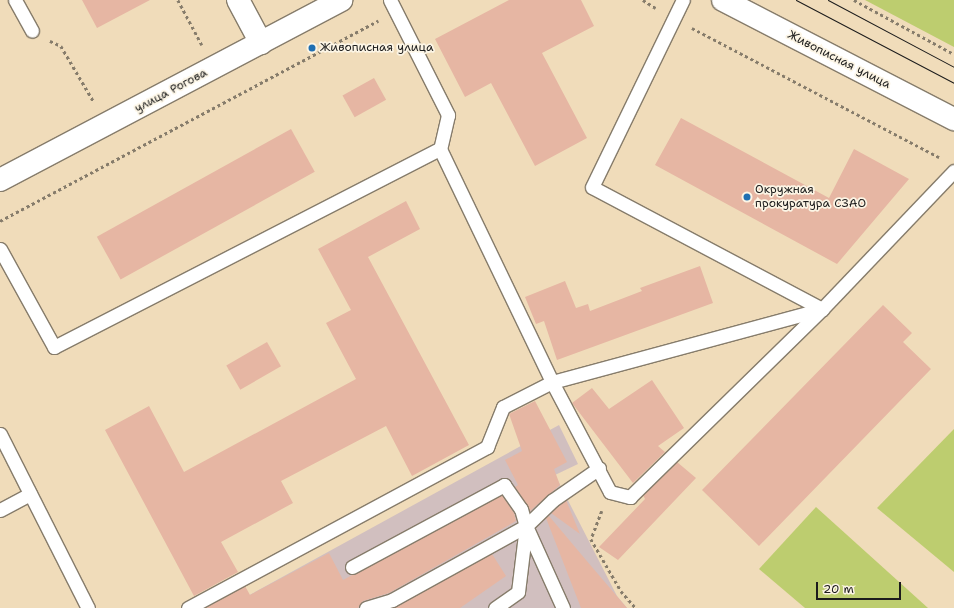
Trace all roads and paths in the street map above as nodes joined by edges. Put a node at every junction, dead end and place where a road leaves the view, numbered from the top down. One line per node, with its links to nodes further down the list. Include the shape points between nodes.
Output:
1 (15, 0): 11 (lane)
2 (178, 0): 13 (path)
3 (238, 0): 12 (street)
4 (342, 0): 12 (street, улица Рогова)
5 (643, 0): 10 (path)
6 (683, 0): 10 (lane)
7 (723, 0): 16 (street, Живописная улица)
8 (854, 0): 14 (path)
9 (393, 6): 17 (lane, via 448,115); 20 (path)
10 (675, 19): 18 (path); 22 (lane, via 592,187)
11 (32, 31): 15 (path, via 61,46)
12 (261, 43): 19 (street, улица Рогова)
13 (205, 50)
14 (954, 54)
15 (99, 109)
16 (954, 119)
17 (440, 149): 21 (lane, via 54,347); 23 (lane)
18 (950, 166): 22 (lane)
19 (0, 180)
20 (0, 221)
21 (0, 248)
22 (822, 309): 23 (lane); 26 (lane, via 630,497)
23 (552, 382): 25 (lane); 32 (lane, via 503,407 487,447)
24 (0, 434): 27 (lane)
25 (599, 468): 26 (lane); 29 (lane, via 553,500)
26 (610, 492): 36 (path, via 591,539 621,591)
27 (30, 494): 28 (lane); 31 (lane)
28 (0, 510)
29 (526, 526): 30 (lane, via 521,509 504,485); 33 (lane, via 392,600); 34 (lane, via 518,592); 35 (lane)
30 (352, 567)
31 (88, 608)
32 (188, 608)
33 (366, 608)
34 (495, 608)
35 (563, 608)
36 (636, 608)

